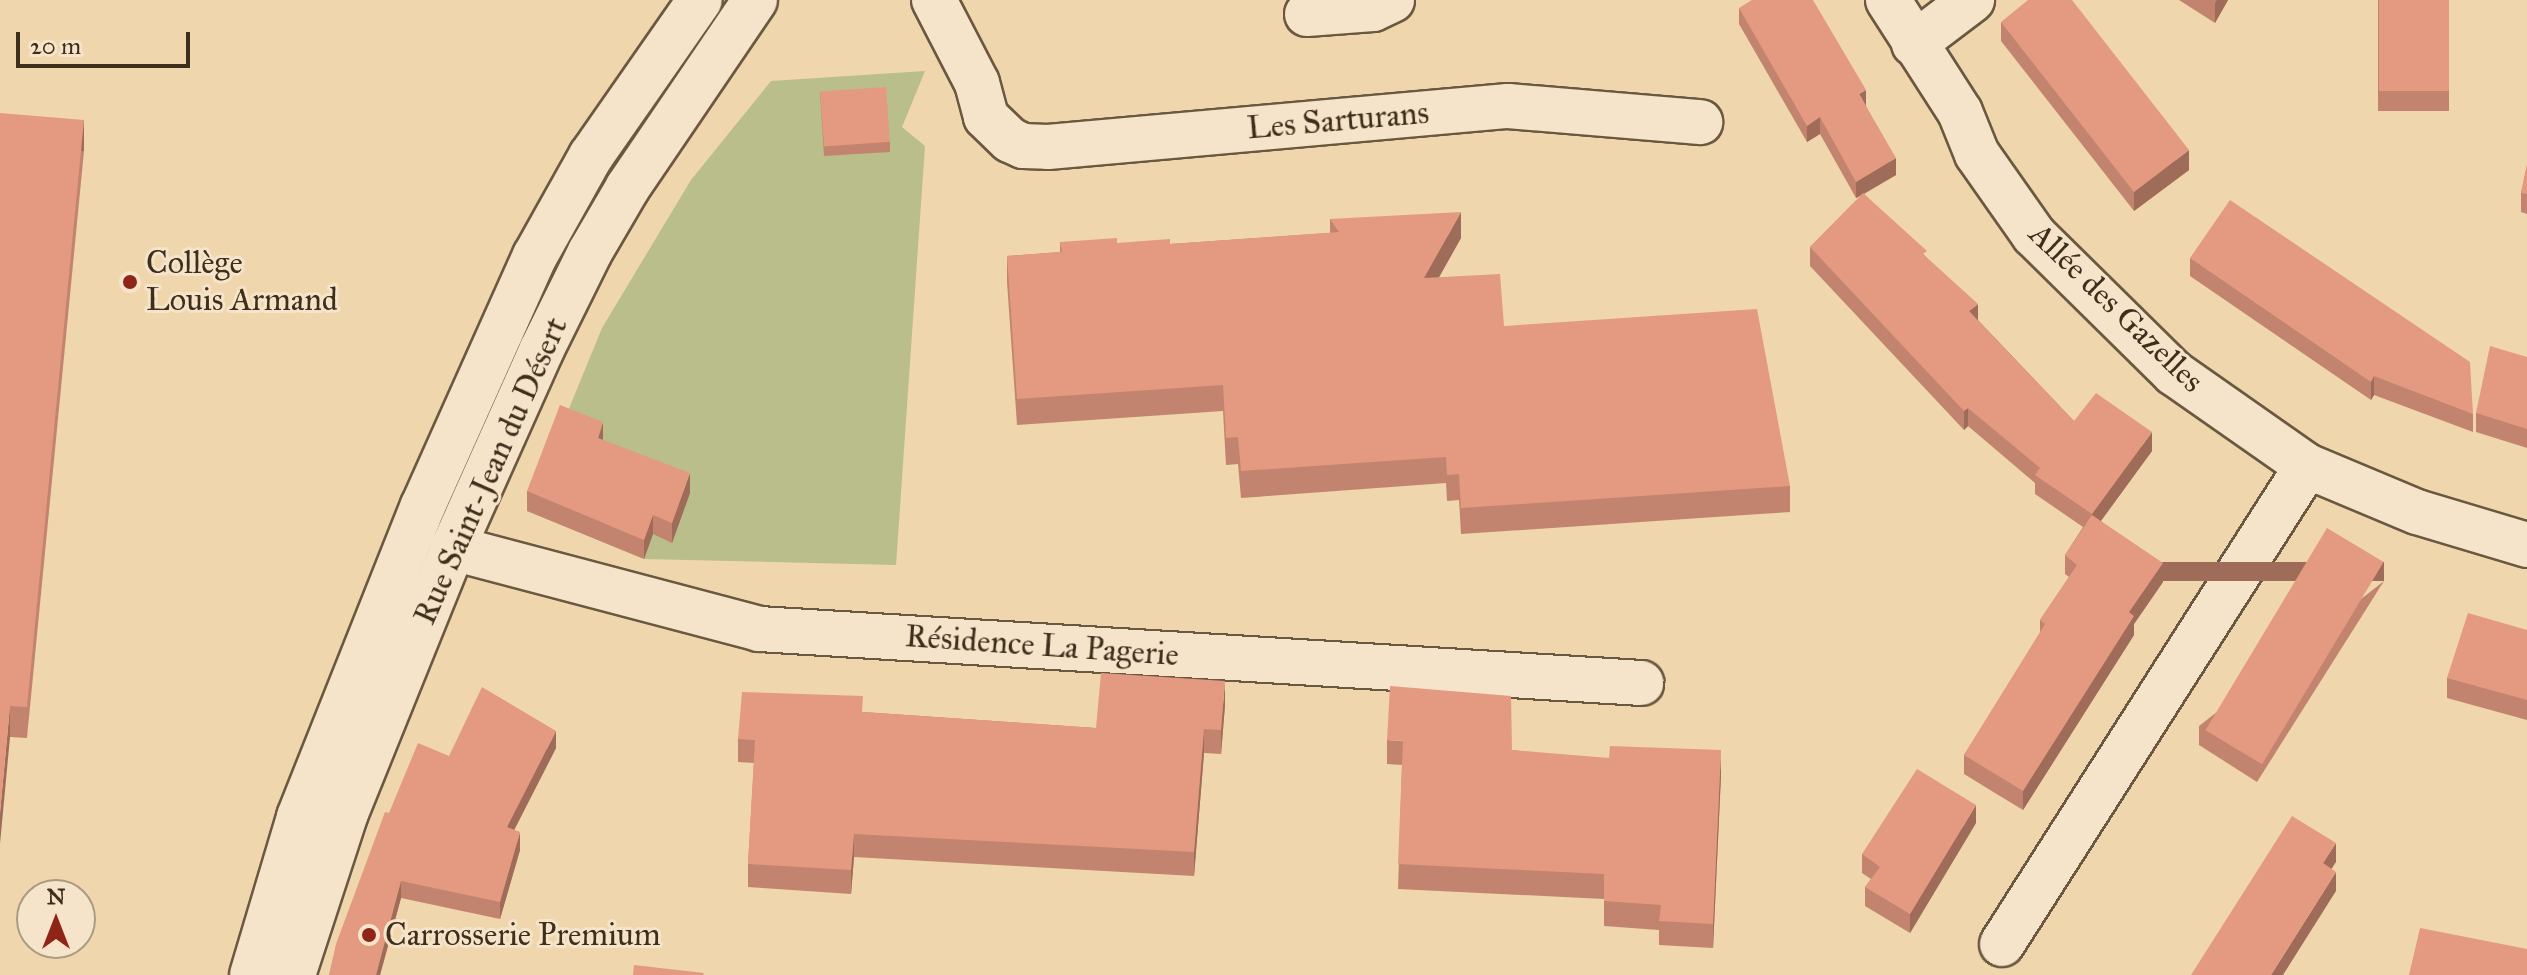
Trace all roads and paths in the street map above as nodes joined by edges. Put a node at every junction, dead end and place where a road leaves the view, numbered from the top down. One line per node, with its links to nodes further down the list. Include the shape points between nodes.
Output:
1 (700, 0): 15 (street, Rue Saint-Jean du Désert, via 591,156 535,256 423,506 299,817)
2 (755, 0): 12 (street, Rue Saint-Jean du Désert, via 590,252)
3 (934, 0): 9 (street, Les Sarturans, via 977,83 986,117 1023,146 1508,106)
4 (1392, 0): 7 (street, via 1373,9)
5 (1888, 0): 8 (street, Allée des Gazelles)
6 (1972, 0): 8 (street)
7 (1307, 14)
8 (1914, 44): 10 (street, Allée des Gazelles, via 1960,112 1977,154 2034,235 2174,373)
9 (1700, 122)
10 (2307, 466): 11 (street, Allée des Gazelles, via 2417,512); 14 (street)
11 (2527, 545)
12 (453, 548): 13 (street, Résidence La Pagerie, via 759,629); 16 (street, Rue Saint-Jean du Désert, via 346,813)
13 (1641, 683)
14 (2002, 944)
15 (252, 975)
16 (293, 975)

